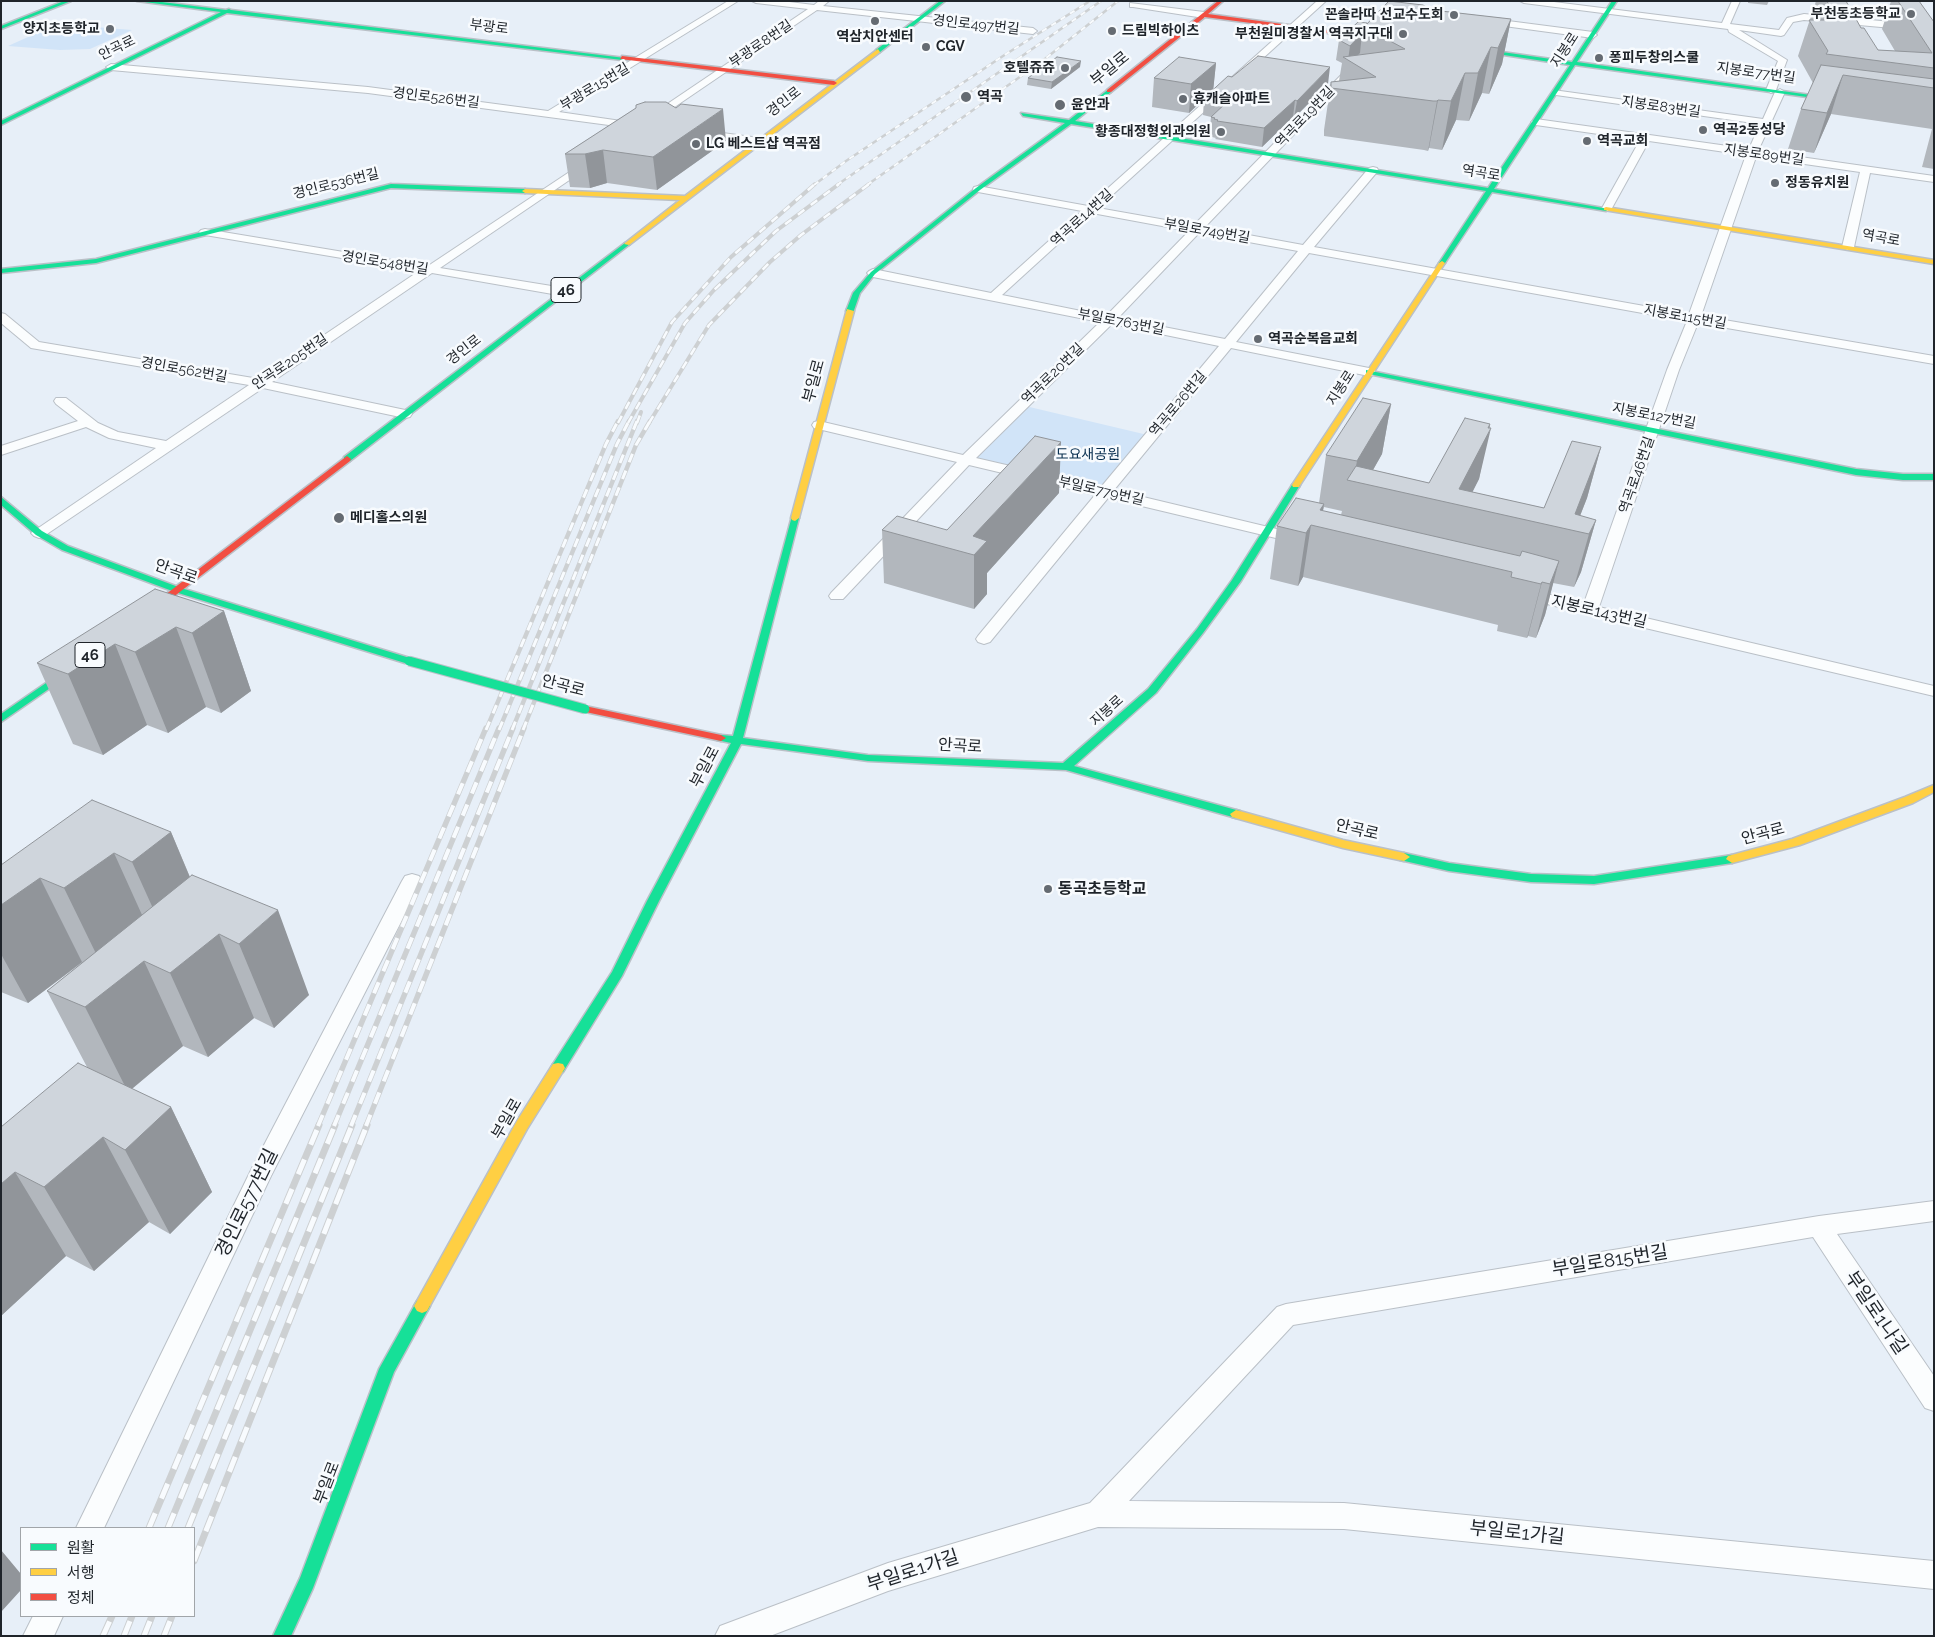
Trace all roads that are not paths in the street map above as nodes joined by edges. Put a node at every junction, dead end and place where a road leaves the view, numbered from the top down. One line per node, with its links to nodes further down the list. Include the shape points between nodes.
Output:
1 (69, 1): 23 (street)
2 (139, 1): 15 (street, 부광로)
3 (246, 1): 15 (street, 안곡로)
4 (734, 1): 28 (street, 부광로15번길)
5 (756, 1): 14 (street)
6 (825, 1): 14 (street, 부광로8번길)
7 (942, 1): 18 (street, 경인로 / 46)
8 (1221, 1): 17 (street, 부일로)
9 (1322, 1): 21 (street, 역곡로14번길)
10 (1524, 1): 16 (street)
11 (1615, 1): 16 (street, 지봉로)
12 (1736, 1): 22 (street)
13 (1134, 5): 17 (street)
14 (816, 8): 18 (street); 32 (street, 부광로8번길)
15 (227, 11): 28 (street, 부광로); 31 (street, 안곡로)
16 (1608, 12): 22 (street); 25 (street, 지봉로)
17 (1204, 14): 21 (street); 39 (street, 부일로)
18 (920, 19): 24 (street, 경인로497번길); 33 (street, 경인로 / 46)
19 (1478, 20): 25 (street)
20 (1892, 24): 22 (street, via 1804,17 1790,20 1781,33)
21 (1295, 26): 26 (street); 47 (street, 역곡로14번길)
22 (1725, 26): 34 (street, 역곡로46번길, via 1783,60)
23 (1, 28)
24 (1033, 31)
25 (1593, 35): 29 (street, 지봉로)
26 (1384, 38)
27 (1454, 47): 29 (street, 지봉로77번길)
28 (639, 60): 32 (street, 부광로); 37 (street, 부광로15번길)
29 (1574, 64): 34 (street, 지봉로77번길); 35 (street, 지봉로)
30 (1356, 65): 52 (street, 역곡로19번길)
31 (112, 68): 37 (street, 경인로526번길, via 368,90); 42 (street, 안곡로)
32 (722, 69): 33 (street, 부광로); 43 (street)
33 (834, 83): 49 (street, 경인로 / 46)
34 (1775, 91): 36 (street, 지봉로77번길); 41 (street, 역곡로46번길)
35 (1556, 92): 40 (street, 지봉로); 41 (street, 지봉로83번길)
36 (1854, 102)
37 (551, 113): 43 (street, 경인로526번길)
38 (1023, 114): 39 (street, 역곡로)
39 (1070, 122): 47 (street, 역곡로); 57 (street, 부일로)
40 (1536, 122): 48 (street, 지봉로89번길); 56 (street, 지봉로)
41 (1766, 122): 50 (street, 역곡로46번길)
42 (1, 123)
43 (642, 126): 44 (street, 경인로526번길); 46 (street)
44 (661, 128)
45 (691, 132): 49 (street)
46 (625, 137)
47 (1170, 138): 52 (street, 역곡로); 61 (street, 역곡로14번길)
48 (1646, 138): 50 (street, 지봉로89번길); 60 (street)
49 (759, 141): 59 (street, 경인로 / 46)
50 (1752, 153): 53 (street, 지봉로89번길); 62 (street, 역곡로46번길)
51 (601, 154): 58 (street, 안곡로205번길)
52 (1270, 154): 54 (street, 역곡로); 63 (street, 역곡로20번길)
53 (1866, 169): 55 (street, 지봉로89번길); 65 (street)
54 (1373, 170): 56 (street, 역곡로); 66 (street, 역곡로26번길)
55 (1934, 179)
56 (1490, 189): 60 (street, 역곡로); 70 (street, 지봉로)
57 (978, 190): 61 (street, 부일로749번길); 71 (street, 부일로)
58 (543, 193): 59 (street, 경인로536번길); 64 (street, 경인로536번길, via 391,186); 68 (street, 안곡로205번길)
59 (685, 198): 72 (street, 경인로 / 46)
60 (1607, 208): 62 (street, 역곡로)
61 (1091, 210): 63 (street, 부일로749번길); 73 (street, 역곡로14번길)
62 (1725, 227): 65 (street, 역곡로); 75 (street, 역곡로46번길)
63 (1196, 229): 66 (street, 부일로749번길); 76 (street, 역곡로20번길)
64 (205, 232): 68 (street, 경인로548번길); 69 (street, 경인로536번길, via 96,260)
65 (1848, 247): 67 (street, 역곡로)
66 (1306, 249): 70 (street, 부일로749번길); 77 (street, 역곡로26번길)
67 (1934, 262)
68 (426, 270): 72 (street, 경인로548번길); 80 (street, 안곡로205번길)
69 (1, 271)
70 (1436, 272): 75 (street, 지봉로115번길); 79 (street, 지봉로)
71 (872, 273): 73 (street, 부일로763번길); 84 (street, 부일로, via 852,305)
72 (564, 292): 82 (street, 경인로 / 46)
73 (993, 297): 76 (street, 부일로763번길)
74 (1, 316): 80 (street, 경인로562번길, via 34,345)
75 (1694, 318): 78 (street, 지봉로115번길); 85 (street, 역곡로46번길, via 1672,370)
76 (1109, 320): 77 (street, 부일로763번길); 88 (street, 역곡로20번길)
77 (1228, 344): 79 (street, 부일로763번길); 90 (street, 역곡로26번길)
78 (1934, 360)
79 (1369, 372): 85 (street, 지봉로127번길); 92 (street, 지봉로)
80 (259, 384): 82 (street, 경인로562번길); 86 (street, 안곡로205번길)
81 (61, 401): 83 (street)
82 (405, 414): 95 (street, 경인로 / 46)
83 (88, 422): 86 (street, via 114,435); 87 (street)
84 (819, 425): 88 (street, 부일로779번길); 104 (street, 부일로)
85 (1652, 432): 89 (street, 지봉로127번길, via 1856,472); 98 (street, 역곡로46번길)
86 (168, 446): 93 (street, 안곡로205번길)
87 (1, 451)
88 (967, 459): 90 (street, 부일로779번길); 97 (street, 역곡로20번길)
89 (1934, 477)
90 (1105, 493): 92 (street, 부일로779번길); 100 (street, 역곡로26번길)
91 (1, 500): 93 (street, 안곡로)
92 (1266, 530): 94 (street); 105 (street, 지봉로, via 1236,581 1152,691)
93 (39, 533): 95 (street, 안곡로, via 65,548)
94 (1298, 538)
95 (178, 590): 99 (street, 경인로 / 46); 104 (street, 안곡로, bridge, via 585,709)
96 (1514, 591): 98 (street, 지봉로143번길)
97 (837, 596)
98 (1590, 610): 102 (street, 지봉로143번길)
99 (133, 624)
100 (984, 639)
101 (86, 658): 103 (street, 46)
102 (1934, 691)
103 (1, 719)
104 (737, 741): 105 (street, 안곡로, via 868,758); 117 (street, 부일로, via 618,973 522,1125 387,1369 307,1582)
105 (1066, 767): 106 (street, 안곡로, via 1343,844 1449,867 1531,878 1594,880 1742,857 1796,842)
106 (1934, 788)
107 (412, 881): 113 (street, 경인로577번길, via 260,1175)
108 (1934, 1211): 109 (street, 부일로815번길)
109 (1818, 1226): 110 (street, 부일로815번길); 111 (street, 부일로1나길)
110 (1286, 1315): 112 (street, 부일로1가길)
111 (1934, 1399)
112 (1098, 1514): 114 (street, 부일로1가길, via 1344,1516); 118 (street, 부일로1가길, via 888,1577)
113 (90, 1527)
114 (1934, 1576)
115 (48, 1617): 116 (street)
116 (38, 1636)
117 (282, 1636)
118 (730, 1636)

